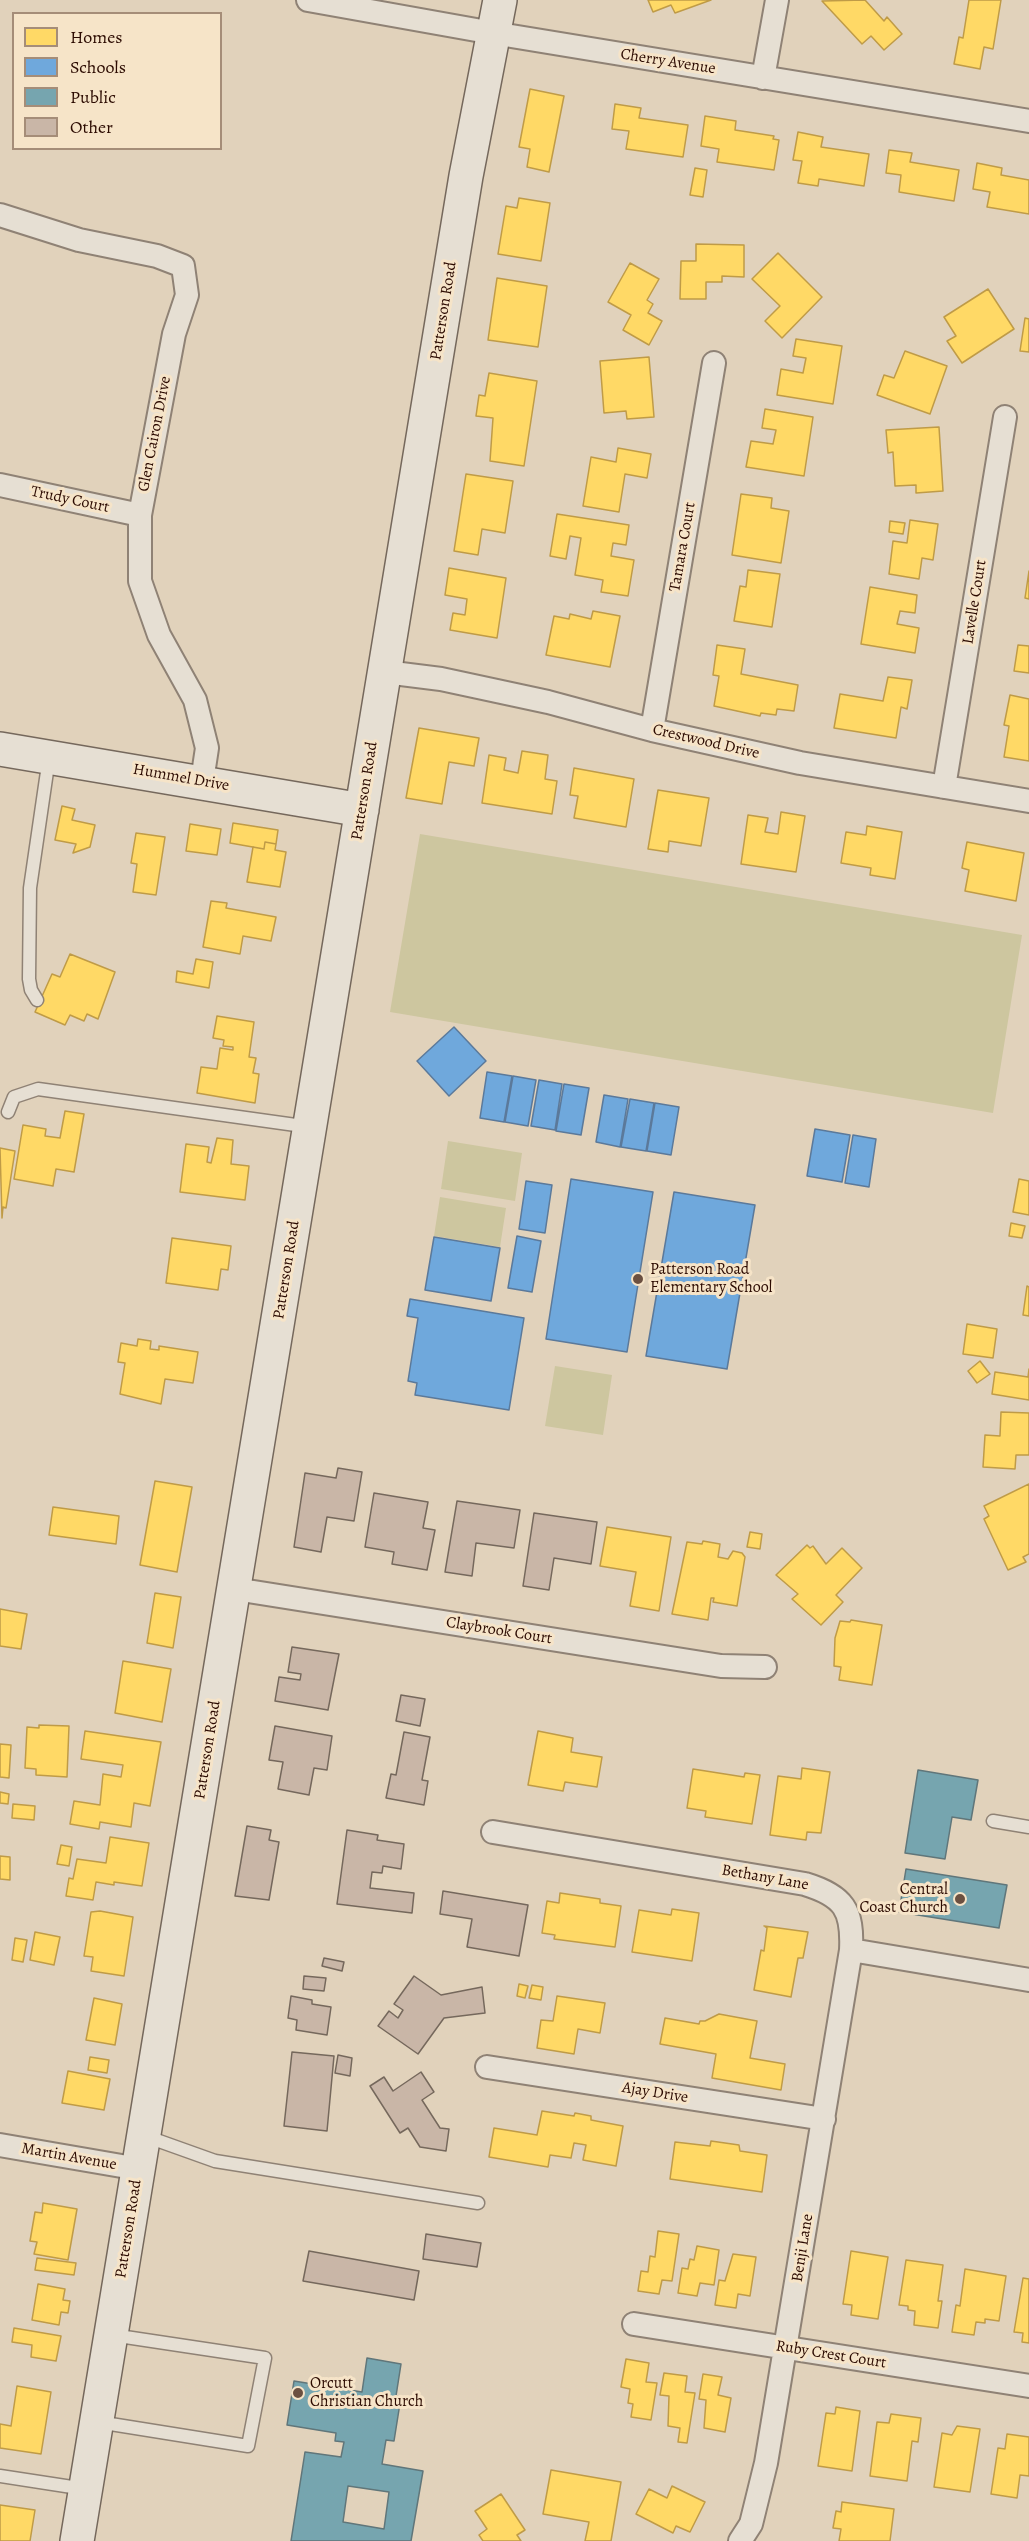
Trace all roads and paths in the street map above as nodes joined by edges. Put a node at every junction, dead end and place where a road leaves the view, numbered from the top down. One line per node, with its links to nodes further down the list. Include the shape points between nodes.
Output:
1 (308, 0): 4 (street, Cherry Avenue)
2 (500, 0): 4 (street, Patterson Road)
3 (777, 0): 5 (street)
4 (493, 33): 5 (street, Cherry Avenue); 12 (street, Patterson Road)
5 (763, 78): 6 (street, Cherry Avenue)
6 (1029, 121)
7 (0, 215): 11 (street, Glen Cairon Drive, via 183,266 187,295 174,334)
8 (714, 363): 13 (street, Tamara Court)
9 (1005, 417): 17 (street, Lavelle Court)
10 (0, 484): 11 (street, Trudy Court)
11 (140, 515): 16 (street, Glen Cairon Drive, via 140,581 159,635 195,700 207,748)
12 (385, 672): 13 (street, Crestwood Drive, via 441,679 548,702); 19 (street, Patterson Road)
13 (652, 730): 17 (street, Crestwood Drive, via 800,763)
14 (0, 749): 15 (street, Hummel Drive)
15 (49, 756): 16 (street, Hummel Drive); 20 (lane, via 30,888 29,979)
16 (202, 781): 19 (street, Hummel Drive)
17 (944, 787): 18 (street, Crestwood Drive)
18 (1029, 801)
19 (362, 810): 22 (street, Patterson Road)
20 (37, 1000)
21 (8, 1112): 22 (lane, via 14,1097 38,1089)
22 (310, 1127): 23 (street, Patterson Road)
23 (235, 1589): 24 (street, Claybrook Court, via 721,1666); 32 (street, Patterson Road)
24 (765, 1666)
25 (993, 1821): 26 (lane)
26 (1029, 1827)
27 (493, 1832): 28 (street, Bethany Lane, via 806,1884 827,1891 843,1905 852,1923)
28 (851, 1950): 29 (street); 31 (street, Benji Lane)
29 (1029, 1980)
30 (487, 2067): 31 (street, Ajay Drive)
31 (824, 2120): 38 (street, Benji Lane)
32 (144, 2136): 34 (street, Patterson Road); 35 (lane, via 215,2161)
33 (0, 2145): 34 (street, Martin Avenue)
34 (139, 2169): 37 (street, Patterson Road)
35 (478, 2203)
36 (634, 2324): 38 (street, Ruby Crest Court)
37 (111, 2334): 40 (street, Patterson Road); 40 (lane, via 265,2358 248,2446)
38 (786, 2348): 39 (street, Ruby Crest Court); 44 (street, Benji Lane, via 766,2463 751,2524)
39 (1029, 2386)
40 (97, 2422): 42 (street, Patterson Road)
41 (0, 2476): 42 (lane)
42 (86, 2489): 43 (street, Patterson Road)
43 (77, 2541)
44 (740, 2541)

